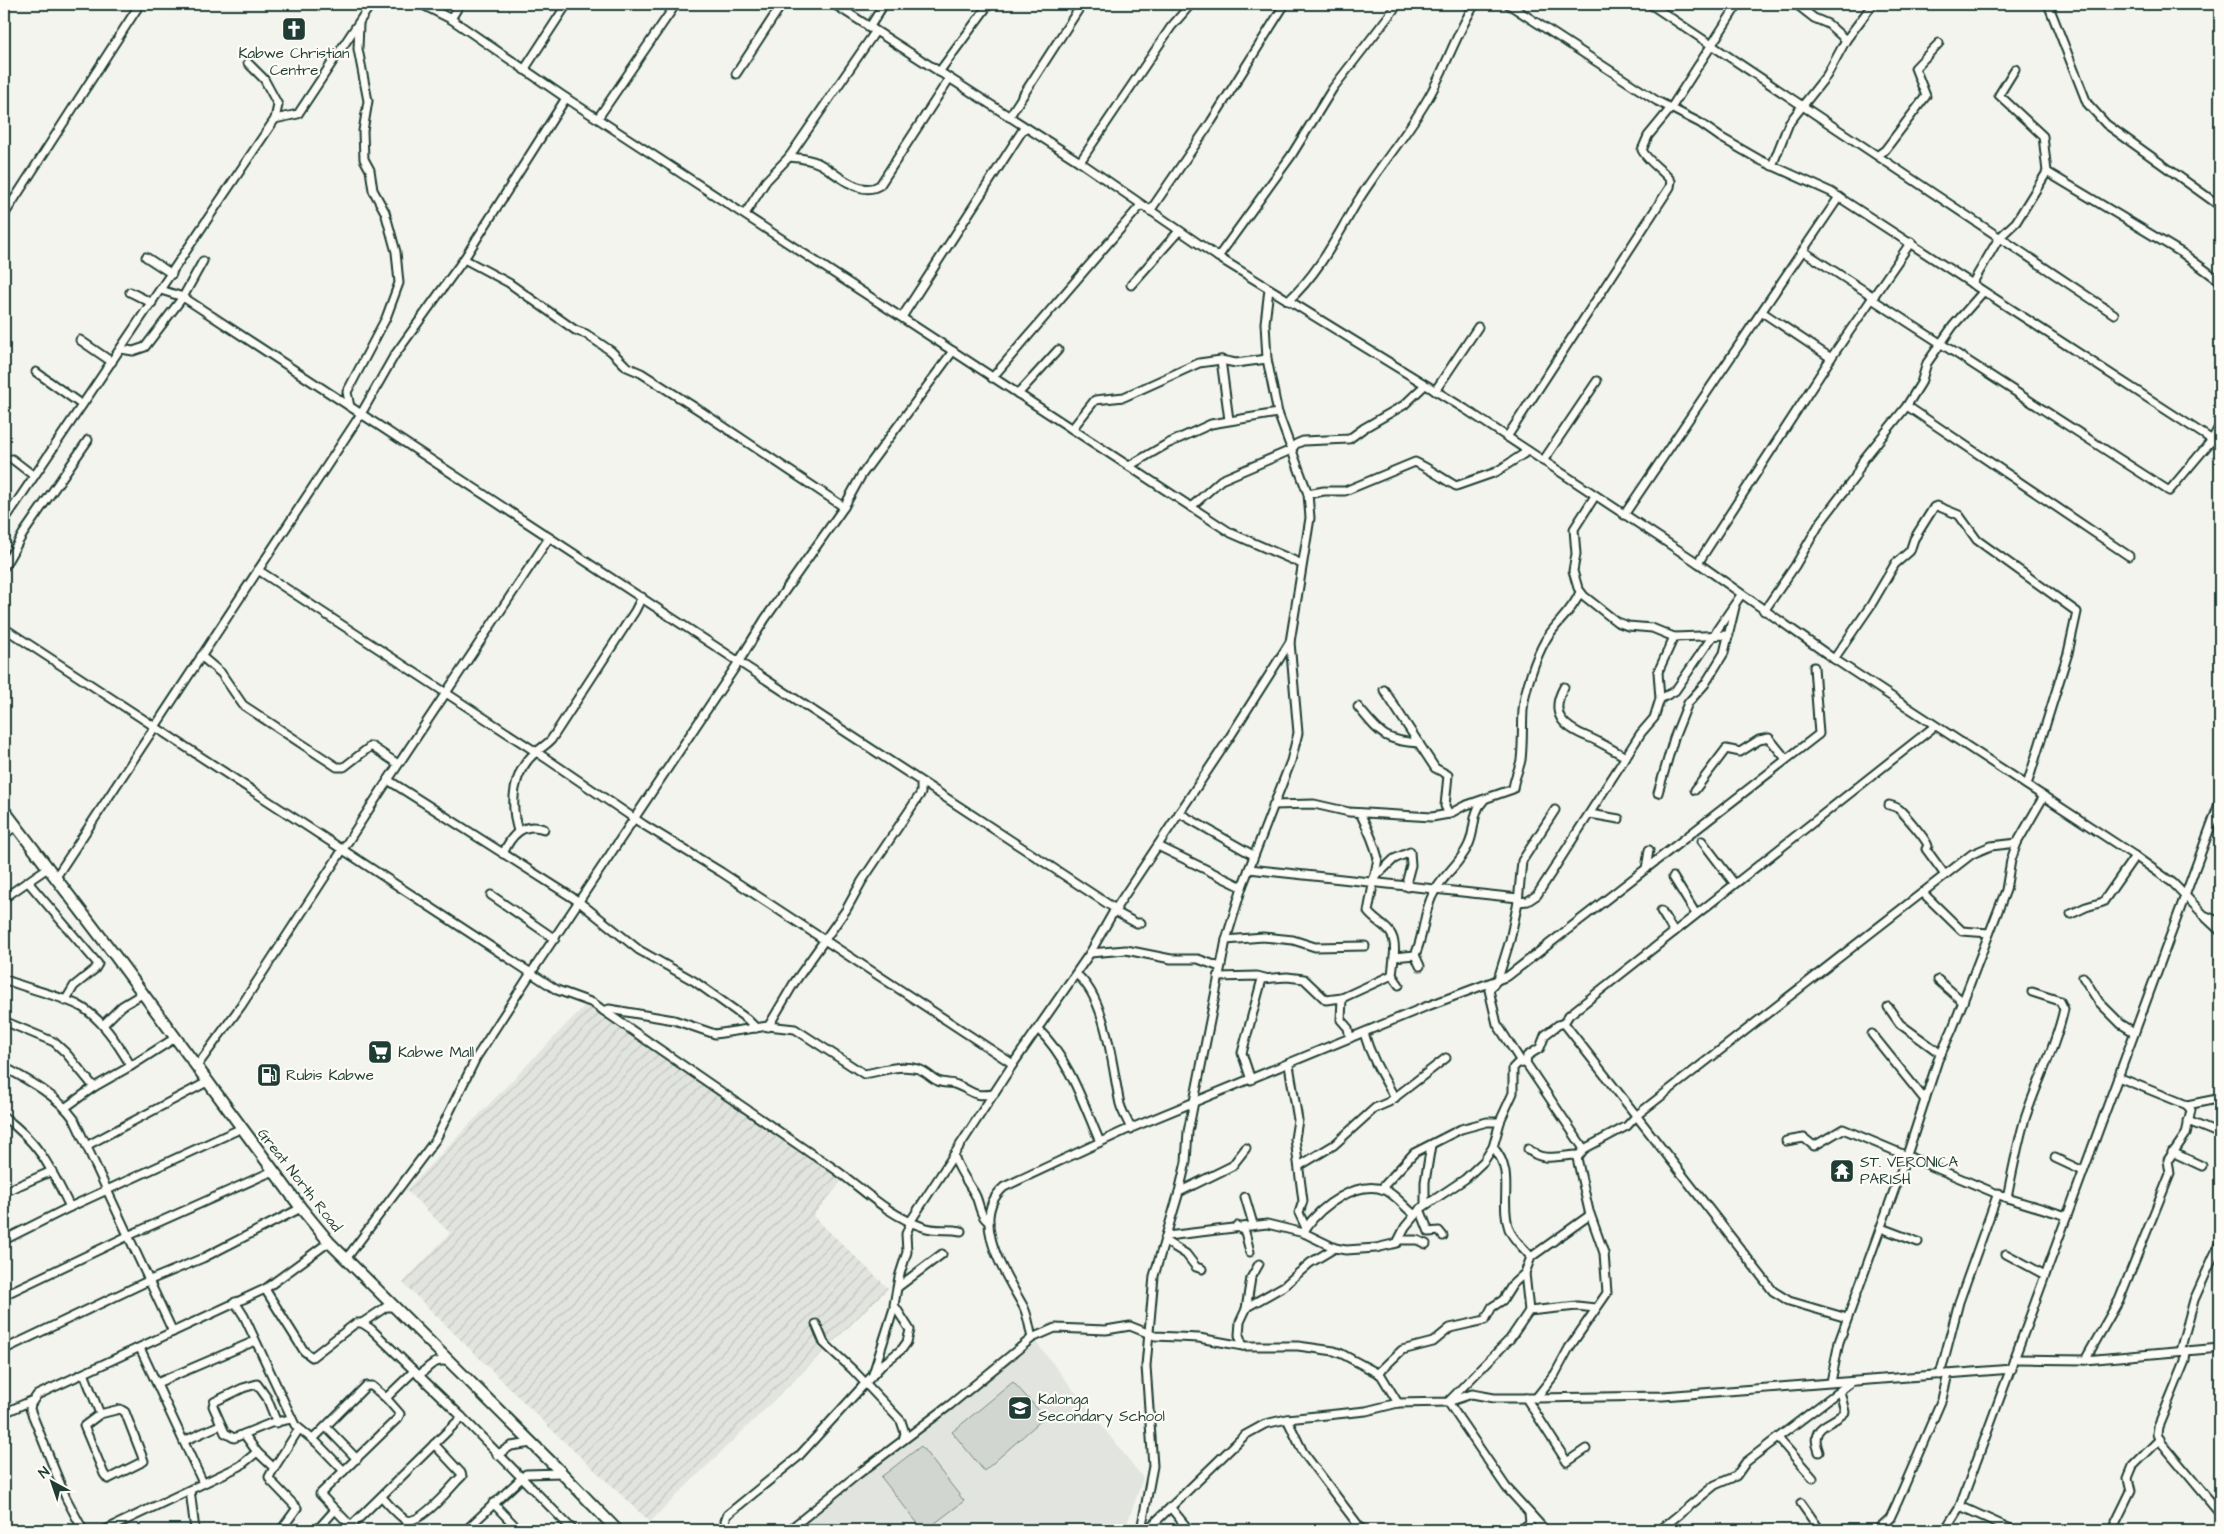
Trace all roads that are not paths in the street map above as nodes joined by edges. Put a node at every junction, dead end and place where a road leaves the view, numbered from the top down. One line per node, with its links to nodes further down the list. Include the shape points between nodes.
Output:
1 (140, 4): 51 (street)
2 (371, 4): 23 (street)
3 (420, 4): 22 (street)
4 (460, 4): 22 (street)
5 (566, 4): 30 (street)
6 (676, 4): 38 (street)
7 (782, 4): 32 (street)
8 (834, 4): 24 (street)
9 (884, 4): 24 (street)
10 (988, 4): 31 (street)
11 (1082, 4): 37 (street)
12 (1190, 4): 43 (street)
13 (1285, 4): 49 (street)
14 (1398, 4): 57 (street, via 1333,88 1291,156)
15 (1475, 4): 70 (street, via 1431,94 1375,174 1319,265)
16 (1508, 4): 36 (street)
17 (1650, 4): 27 (street)
18 (1738, 4): 27 (street)
19 (1796, 4): 25 (street)
20 (1873, 4): 25 (street)
21 (2048, 4): 48 (street, via 2087,103 2106,124)
22 (451, 19): 30 (street)
23 (359, 23): 39 (street, via 298,114); 93 (street, via 358,49 368,101 363,131 364,159 370,170 373,190 386,212 396,252 399,283 386,318 347,392)
24 (872, 30): 31 (street); 42 (street)
25 (1846, 40): 35 (street, via 1827,75)
26 (1939, 43): 41 (street, via 1915,68 1926,96)
27 (1711, 45): 35 (street); 36 (street)
28 (248, 63): 39 (street, via 264,79 278,105)
29 (2015, 69): 45 (street, via 2000,95 2043,136)
30 (524, 70): 34 (street)
31 (939, 72): 33 (street)
32 (736, 74)
33 (949, 79): 37 (street); 42 (street, via 876,188 861,187 840,179 808,159)
34 (566, 98): 38 (street); 58 (street)
35 (1803, 105): 41 (street); 44 (street, via 1789,123)
36 (1671, 108): 44 (street); 99 (street, via 1648,136 1642,150 1646,158 1671,181 1670,187)
37 (1009, 117): 40 (street)
38 (598, 118): 50 (street)
39 (275, 119): 60 (street)
40 (1024, 128): 43 (street); 74 (street)
41 (1878, 155): 53 (street)
42 (789, 157): 50 (street, via 766,181)
43 (1080, 162): 47 (street)
44 (1772, 166): 46 (street)
45 (2047, 172): 53 (street, via 2021,215); 61 (street, via 2182,253)
46 (1839, 197): 54 (street); 55 (street)
47 (1141, 205): 49 (street); 86 (street)
48 (2220, 206)
49 (1150, 211): 52 (street)
50 (745, 214): 74 (street)
51 (4, 215)
52 (1179, 231): 57 (street); 63 (street)
53 (1999, 238): 62 (street); 73 (street)
54 (1911, 242): 62 (street); 69 (street)
55 (1802, 251): 69 (street); 72 (street)
56 (146, 257): 60 (street)
57 (1218, 257): 64 (street)
58 (464, 259): 95 (street, via 394,356); 111 (street, via 509,283 575,330 586,334 627,367 634,368)
59 (203, 261): 68 (street)
60 (172, 274): 65 (street)
61 (2220, 281)
62 (1972, 284): 67 (street)
63 (1131, 285)
64 (1269, 289): 70 (street); 82 (street, via 1265,323)
65 (161, 290): 68 (street); 71 (street)
66 (130, 292): 71 (street)
67 (1983, 292): 77 (street, via 1953,326); 101 (street)
68 (183, 297): 78 (street, via 145,347); 93 (street)
69 (1873, 298): 77 (street); 81 (street)
70 (1288, 301): 88 (street)
71 (152, 303): 78 (street)
72 (1762, 312): 81 (street); 113 (street)
73 (2114, 314)
74 (902, 317): 80 (street)
75 (1478, 327): 89 (street)
76 (80, 340): 84 (street)
77 (1942, 344): 92 (street, via 1927,363 1921,383); 101 (street, via 2169,491)
78 (121, 350): 84 (street)
79 (1058, 350): 90 (street)
80 (953, 351): 86 (street); 111 (street, via 908,409)
81 (1831, 358): 117 (street)
82 (1267, 359): 83 (street, via 1236,363); 94 (street)
83 (1221, 360): 96 (street); 98 (street, via 1191,366 1124,397 1093,400)
84 (112, 362): 91 (street)
85 (36, 372): 91 (street)
86 (992, 378): 90 (street)
87 (1597, 381): 106 (street)
88 (1425, 385): 89 (street); 103 (street, via 1397,410 1349,439 1311,439 1296,444)
89 (1435, 391): 99 (street)
90 (1018, 394): 98 (street)
91 (82, 405): 108 (street)
92 (1907, 406): 116 (street); 125 (street, via 1862,460 1855,477 1820,523)
93 (350, 407): 95 (street)
94 (1278, 413): 96 (street); 103 (street)
95 (361, 414): 115 (street); 120 (street)
96 (1229, 420): 107 (street, via 1167,444)
97 (2220, 425): 101 (street)
98 (1072, 430): 107 (street)
99 (1507, 436): 104 (street)
100 (88, 440): 119 (street)
101 (2212, 440): 102 (street)
102 (2220, 445)
103 (1292, 450): 109 (street); 112 (street, via 1222,480)
104 (1528, 451): 106 (street); 109 (street, via 1496,472 1456,486 1415,462 1345,491)
105 (12, 459): 108 (street)
106 (1543, 461): 110 (street)
107 (1129, 466): 112 (street)
108 (34, 476): 114 (street)
109 (1308, 494): 118 (street, via 1310,518)
110 (1595, 496): 113 (street); 121 (street, via 1574,529 1576,554 1573,571)
111 (844, 506): 133 (street)
112 (1191, 507): 118 (street, via 1242,539)
113 (1624, 515): 117 (street)
114 (4, 521)
115 (549, 538): 123 (street); 137 (street)
116 (2128, 556)
117 (1698, 563): 122 (street)
118 (1302, 564): 130 (street)
119 (4, 567)
120 (258, 570): 131 (street); 137 (street)
121 (1580, 592): 129 (street, via 1617,622 1652,628); 153 (street, via 1550,633 1535,664 1523,708 1522,746 1513,789)
122 (1741, 595): 124 (street); 125 (street)
123 (642, 597): 133 (street); 143 (street, via 551,740)
124 (1735, 604): 127 (street); 128 (street)
125 (1764, 611): 132 (street)
126 (4, 628): 141 (street)
127 (1729, 634): 128 (street); 151 (street, via 1724,653 1688,704)
128 (1714, 636): 129 (street); 138 (street, via 1675,691)
129 (1674, 637): 138 (street, via 1658,672)
130 (1290, 642): 156 (street, via 1298,734); 159 (street)
131 (201, 656): 141 (street); 146 (street, via 221,673 243,705 337,767 344,767 371,746)
132 (1834, 659): 140 (street); 148 (street, via 1895,564 1910,551 1934,507 1955,512 1977,540 2077,612 2068,653)
133 (738, 663): 149 (street); 163 (street)
134 (1814, 667): 145 (street, via 1820,731)
135 (1564, 688): 144 (street, via 1557,706 1563,722 1578,734)
136 (1384, 690): 142 (street)
137 (446, 693): 143 (street); 146 (street)
138 (1660, 699): 144 (street, via 1654,718 1640,733)
139 (1358, 707): 142 (street, via 1386,737 1405,743)
140 (1935, 726): 148 (street); 185 (street)
141 (156, 727): 172 (street); 181 (street)
142 (1419, 743): 161 (street, via 1435,768 1448,775 1445,806)
143 (536, 752): 163 (street); 167 (street, via 516,781 513,813)
144 (1626, 757): 162 (street)
145 (1786, 759): 150 (street, via 1769,738 1759,740 1740,752 1726,749); 179 (street)
146 (398, 764): 147 (street)
147 (388, 780): 172 (street); 174 (street, via 444,813)
148 (2027, 785): 152 (street)
149 (925, 787): 195 (street); 206 (street)
150 (1695, 790)
151 (1658, 793)
152 (2044, 796): 170 (street); 176 (street)
153 (1484, 800): 161 (street); 188 (street, via 1478,806 1469,844 1461,860)
154 (2220, 801): 192 (street)
155 (1889, 804): 180 (street, via 1901,810 1926,838 1926,849)
156 (1273, 805): 160 (street, via 1314,804); 175 (street)
157 (4, 810): 165 (highway, Great North Road)
158 (1555, 810): 193 (street, via 1522,861)
159 (1179, 813): 171 (street); 175 (street)
160 (1360, 813): 161 (street, via 1432,817); 183 (street, via 1375,843 1374,852 1378,858)
161 (1449, 814)
162 (1590, 814): 164 (street); 193 (street, via 1537,895 1528,901)
163 (633, 818): 194 (street); 206 (street)
164 (1620, 819)
165 (17, 825): 168 (street); 177 (highway, Great North Road)
166 (544, 829): 167 (street, via 529,827)
167 (518, 831): 174 (street)
168 (4, 834)
169 (1702, 841): 185 (street)
170 (2017, 844): 180 (street, via 1991,846 1972,854); 204 (street, via 2006,890)
171 (1158, 846): 186 (street); 195 (street)
172 (344, 849): 214 (street); 249 (street, via 241,1006)
173 (1649, 850): 179 (street)
174 (503, 854): 194 (street)
175 (1253, 855): 178 (street)
176 (2135, 856): 192 (street, via 2173,883); 198 (street, via 2103,902)
177 (48, 867): 181 (highway, Great North Road); 184 (street)
178 (1249, 869): 183 (street); 186 (street)
179 (1646, 870): 221 (street, via 1517,970)
180 (1945, 875): 189 (street)
181 (56, 877): 225 (highway, Great North Road)
182 (1673, 877): 197 (street)
183 (1372, 881): 187 (street); 187 (street, via 1394,859 1410,852); 211 (street, via 1368,912 1387,927 1396,947)
184 (28, 882): 191 (street); 227 (street, via 98,964 74,986)
185 (1734, 883): 197 (street)
186 (1242, 887): 207 (street)
187 (1408, 887): 188 (street)
188 (1435, 890): 193 (street); 210 (street)
189 (1923, 893): 204 (street, via 1962,931); 261 (street)
190 (491, 894): 205 (street)
191 (4, 898)
192 (2185, 898): 199 (street); 238 (street)
193 (1518, 900): 221 (street)
194 (578, 901): 205 (street); 235 (street, via 640,950 694,981)
195 (1115, 910): 201 (street, via 1136,924); 209 (street)
196 (1661, 911): 203 (street)
197 (1696, 914): 203 (street)
198 (2071, 914)
199 (2204, 915): 200 (street); 202 (street)
200 (2220, 922)
201 (1141, 923)
202 (2220, 931)
203 (1674, 932): 232 (street, via 1569,1015)
204 (1989, 933): 228 (street)
205 (555, 939): 214 (street)
206 (824, 940): 234 (street); 245 (street)
207 (1226, 940): 208 (street, via 1263,937 1293,940 1315,947); 213 (street)
208 (1366, 946)
209 (1090, 953): 213 (street, via 1126,950 1198,959); 215 (street)
210 (1415, 954): 211 (street); 212 (street)
211 (1394, 957): 216 (street)
212 (1420, 966)
213 (1220, 967): 217 (street)
214 (531, 972): 230 (street, via 558,990 593,1003); 321 (street, via 476,1058 436,1139)
215 (1076, 974): 236 (street); 268 (street, via 1085,982 1112,1052 1120,1105)
216 (1392, 975): 223 (street); 226 (street)
217 (1218, 977): 219 (street); 258 (street)
218 (2083, 977): 238 (street, via 2099,1002)
219 (1265, 978): 226 (street, via 1304,979 1326,1000); 251 (street, via 1261,981 1242,1053)
220 (4, 979): 227 (street)
221 (1498, 979): 237 (street); 244 (street, via 1489,990 1496,1022)
222 (1938, 980): 228 (street)
223 (1399, 985)
224 (2032, 992): 294 (street, via 2060,1001 2064,1009 2055,1045 2025,1122)
225 (142, 994): 233 (street, via 122,1006); 240 (highway, Great North Road)
226 (1342, 998): 241 (street, via 1341,1020 1348,1028)
227 (65, 1001): 233 (street, via 77,1005)
228 (1963, 1002): 242 (street)
229 (1888, 1007): 242 (street, via 1900,1024)
230 (604, 1011): 235 (street, via 674,1020 715,1034); 300 (street, via 832,1165 888,1211)
231 (4, 1021): 253 (street, via 54,1042)
232 (1564, 1024): 244 (street, via 1545,1034 1540,1048 1527,1056); 261 (street)
233 (103, 1025): 248 (street)
234 (768, 1026): 235 (street); 254 (street, via 798,1030 864,1074 881,1069 912,1068 938,1081 959,1085 969,1093)
235 (756, 1028)
236 (1038, 1029): 245 (street); 271 (street, via 1069,1071)
237 (1364, 1032): 241 (street); 255 (street, via 1375,1066)
238 (2134, 1032): 250 (street)
239 (1872, 1034): 257 (street)
240 (175, 1038): 248 (street); 249 (highway, Great North Road)
241 (1350, 1038): 246 (street)
242 (1941, 1054): 257 (street)
243 (1446, 1058): 255 (street)
244 (1524, 1063): 264 (street, via 1516,1064 1512,1072 1512,1093); 276 (street)
245 (1012, 1064): 254 (street)
246 (1289, 1065): 251 (street); 283 (street, via 1298,1113)
247 (4, 1066): 260 (street)
248 (131, 1066): 253 (street)
249 (197, 1066): 252 (highway, Great North Road)
250 (2118, 1077): 259 (street); 287 (street)
251 (1251, 1080): 258 (street)
252 (208, 1081): 267 (highway, Great North Road); 272 (street)
253 (94, 1087): 260 (street)
254 (994, 1094): 281 (street)
255 (1395, 1098): 283 (street, via 1375,1108 1334,1145)
256 (2217, 1099): 259 (street)
257 (1925, 1100): 280 (street)
258 (1193, 1103): 268 (street); 291 (street)
259 (2186, 1105): 263 (street, via 2191,1110)
260 (66, 1107): 272 (street)
261 (1637, 1115): 265 (street); 266 (street)
262 (4, 1117): 285 (street, via 34,1142)
263 (2188, 1121): 269 (street); 278 (street, via 2186,1134)
264 (1500, 1122): 273 (street, via 1473,1125); 274 (street)
265 (1644, 1124): 266 (street); 336 (street, via 1773,1291 1789,1301)
266 (1627, 1126): 276 (street)
267 (242, 1128): 286 (highway, Great North Road); 289 (street)
268 (1131, 1129): 271 (street)
269 (2220, 1134)
270 (1786, 1141): 280 (street, via 1804,1138 1814,1146 1843,1129)
271 (1100, 1142): 301 (street, via 1004,1187 992,1201)
272 (88, 1145): 289 (street)
273 (1430, 1145): 288 (street, via 1414,1152); 297 (street)
274 (1493, 1147): 297 (street, via 1473,1172); 320 (street, via 1506,1170 1508,1227)
275 (1246, 1148): 291 (street, via 1232,1166)
276 (1584, 1149): 279 (street)
277 (1528, 1150): 279 (street, via 1535,1156 1556,1159)
278 (2172, 1152): 284 (street); 349 (street, via 2168,1160 2170,1174 2119,1300)
279 (1578, 1155): 298 (street, via 1578,1169)
280 (1907, 1155): 292 (street); 304 (street)
281 (954, 1156): 300 (street); 301 (street, via 983,1216)
282 (2055, 1158): 287 (street)
283 (1299, 1166): 305 (street, via 1303,1200 1299,1213)
284 (2202, 1166)
285 (52, 1171): 290 (street); 295 (street)
286 (273, 1171): 296 (highway, Great North Road); 308 (street)
287 (2083, 1171): 299 (street)
288 (1381, 1189): 297 (street); 305 (street, via 1361,1190 1345,1196 1316,1214)
289 (108, 1190): 295 (street); 308 (street)
290 (4, 1192)
291 (1179, 1192): 310 (street)
292 (1998, 1194): 294 (street); 356 (street, via 1958,1302)
293 (1245, 1196): 302 (street)
294 (2006, 1198): 299 (street)
295 (70, 1207): 311 (street)
296 (301, 1208): 313 (highway, Great North Road); 326 (street, via 203,1258)
297 (1420, 1210): 307 (street); 312 (street)
298 (1590, 1215): 320 (street); 333 (street, via 1607,1270 1606,1296)
299 (2067, 1216): 325 (street)
300 (912, 1221): 306 (street, via 938,1232); 327 (street, via 906,1234 907,1252)
301 (990, 1222): 341 (street, via 996,1256 1023,1305)
302 (1253, 1224): 303 (street); 305 (street)
303 (1237, 1226): 310 (street); 317 (street, via 1245,1232)
304 (1881, 1228): 314 (street); 336 (street)
305 (1305, 1230): 316 (street)
306 (961, 1231)
307 (1429, 1232): 309 (street, via 1439,1231); 312 (street, via 1423,1242)
308 (130, 1235): 326 (street); 329 (street)
309 (1442, 1236)
310 (1166, 1238): 323 (street, via 1196,1268); 340 (street, via 1154,1276)
311 (4, 1240)
312 (1399, 1240): 316 (street, via 1376,1248)
313 (329, 1242): 321 (highway, Great North Road); 328 (street)
314 (1918, 1242)
315 (2220, 1242): 347 (street, via 2194,1300)
316 (1335, 1248): 334 (street, via 1310,1263 1284,1286)
317 (1250, 1252)
318 (942, 1254): 327 (street)
319 (2006, 1254): 325 (street)
320 (1531, 1257): 324 (street)
321 (346, 1260): 331 (highway, Great North Road)
322 (1258, 1264): 334 (street, via 1251,1278)
323 (1202, 1269)
324 (1526, 1273): 335 (street); 354 (street, via 1513,1284 1503,1300 1490,1308 1485,1320 1450,1328 1433,1342 1402,1350)
325 (2045, 1275): 348 (street)
326 (150, 1280): 339 (street); 344 (street)
327 (897, 1287): 332 (street)
328 (265, 1289): 330 (street); 337 (street, via 304,1351 312,1357 349,1327)
329 (4, 1295)
330 (235, 1302): 339 (street); 342 (street)
331 (394, 1308): 337 (street, via 386,1308); 350 (highway, Great North Road)
332 (894, 1308): 357 (street); 357 (street, via 910,1330 907,1342)
333 (1595, 1308): 335 (street, via 1577,1306); 365 (street, via 1555,1374)
334 (1246, 1309): 343 (street, via 1239,1334)
335 (1529, 1311): 368 (street, via 1510,1339)
336 (1847, 1318): 358 (street, via 1836,1353)
337 (362, 1323): 353 (street)
338 (816, 1324): 361 (street, via 824,1343)
339 (173, 1332): 345 (street)
340 (1149, 1333): 341 (street, via 1130,1326 1106,1330 1055,1328); 343 (street); 418 (street, via 1147,1400 1153,1466)
341 (1032, 1338): 382 (street)
342 (255, 1341): 360 (street); 372 (street)
343 (1243, 1346): 354 (street, via 1298,1346 1334,1352)
344 (4, 1347)
345 (140, 1348): 352 (street); 360 (street)
346 (2220, 1348): 347 (street)
347 (2183, 1351): 349 (street); 381 (street, via 2185,1361 2158,1427)
348 (2014, 1359): 349 (street); 351 (street)
349 (2085, 1360)
350 (449, 1362): 353 (street, via 432,1363); 384 (highway, Great North Road)
351 (2012, 1370): 355 (street); 401 (street)
352 (84, 1373): 366 (street); 370 (street)
353 (416, 1373): 363 (street); 371 (street)
354 (1378, 1374): 367 (street)
355 (1948, 1374): 356 (street); 426 (street, via 1942,1399 1898,1503 1890,1518)
356 (1940, 1375): 359 (street)
357 (871, 1378): 361 (street)
358 (1832, 1382): 359 (street); 365 (street, via 1663,1396)
359 (1851, 1382): 362 (street)
360 (157, 1384): 383 (street)
361 (865, 1384): 382 (street, via 901,1421); 416 (street, via 798,1457 727,1516 725,1521)
362 (1840, 1391): 379 (street); 388 (street, via 1845,1412 1817,1434)
363 (386, 1398): 376 (street, via 372,1386 366,1386); 390 (street, via 400,1414)
364 (1526, 1398): 365 (street); 368 (street, via 1472,1394); 386 (street, via 1568,1462)
365 (1536, 1398)
366 (33, 1400): 369 (street); 407 (street, via 30,1409 66,1498)
367 (1398, 1402): 368 (street); 373 (street, via 1351,1414)
368 (1448, 1402): 404 (street, via 1506,1487)
369 (4, 1413)
370 (100, 1414): 370 (street, via 120,1409 125,1412 144,1461 108,1479 84,1430 86,1423)
371 (462, 1417): 385 (street); 389 (street)
372 (291, 1419): 374 (street); 377 (street)
373 (1287, 1419): 402 (street, via 1265,1424 1245,1434); 421 (street, via 1303,1452)
374 (276, 1422): 375 (street, via 267,1398 257,1384 214,1402); 378 (street)
375 (220, 1425): 378 (street, via 229,1437); 383 (street)
376 (326, 1427): 380 (street); 390 (street)
377 (300, 1429): 380 (street); 391 (street)
378 (244, 1434): 387 (street)
379 (1778, 1438): 395 (street); 424 (street, via 1746,1462 1736,1476 1715,1485)
380 (313, 1439): 392 (street)
381 (2160, 1439): 405 (street); 429 (street, via 2133,1466 2128,1478 2132,1491)
382 (903, 1440): 417 (street)
383 (184, 1441): 396 (street)
384 (532, 1443): 389 (street, via 511,1446); 393 (highway, Great North Road)
385 (434, 1444): 398 (street); 398 (street, via 462,1476 423,1515 413,1520 404,1519)
386 (1586, 1448)
387 (257, 1452): 391 (street); 396 (street, via 240,1466)
388 (1819, 1452)
389 (497, 1455): 394 (street)
390 (357, 1459): 392 (street)
391 (274, 1468): 410 (street, via 271,1481 297,1508)
392 (344, 1471): 403 (street, via 320,1494)
393 (562, 1473): 394 (street, via 537,1472); 415 (highway, Great North Road)
394 (520, 1478): 399 (street); 414 (street)
395 (1813, 1478)
396 (203, 1483): 397 (street)
397 (190, 1490): 408 (street); 409 (street)
398 (382, 1497): 406 (street)
399 (493, 1503): 412 (street); 413 (street)
400 (1801, 1503): 425 (street)
401 (1960, 1506): 427 (street); 428 (street)
402 (1171, 1508): 419 (street); 420 (street)
403 (335, 1510): 406 (street); 411 (street)
404 (1529, 1513): 422 (street, via 1530,1523); 423 (street)
405 (2220, 1513)
406 (353, 1528)
407 (83, 1530)
408 (105, 1530)
409 (195, 1530)
410 (282, 1530)
411 (316, 1530)
412 (466, 1530)
413 (519, 1530)
414 (573, 1530)
415 (617, 1530)
416 (729, 1530)
417 (789, 1530)
418 (1141, 1530)
419 (1147, 1530)
420 (1189, 1530)
421 (1362, 1530)
422 (1520, 1530)
423 (1545, 1530)
424 (1660, 1530)
425 (1820, 1530)
426 (1877, 1530)
427 (1945, 1530)
428 (2013, 1530)
429 (2112, 1530)

